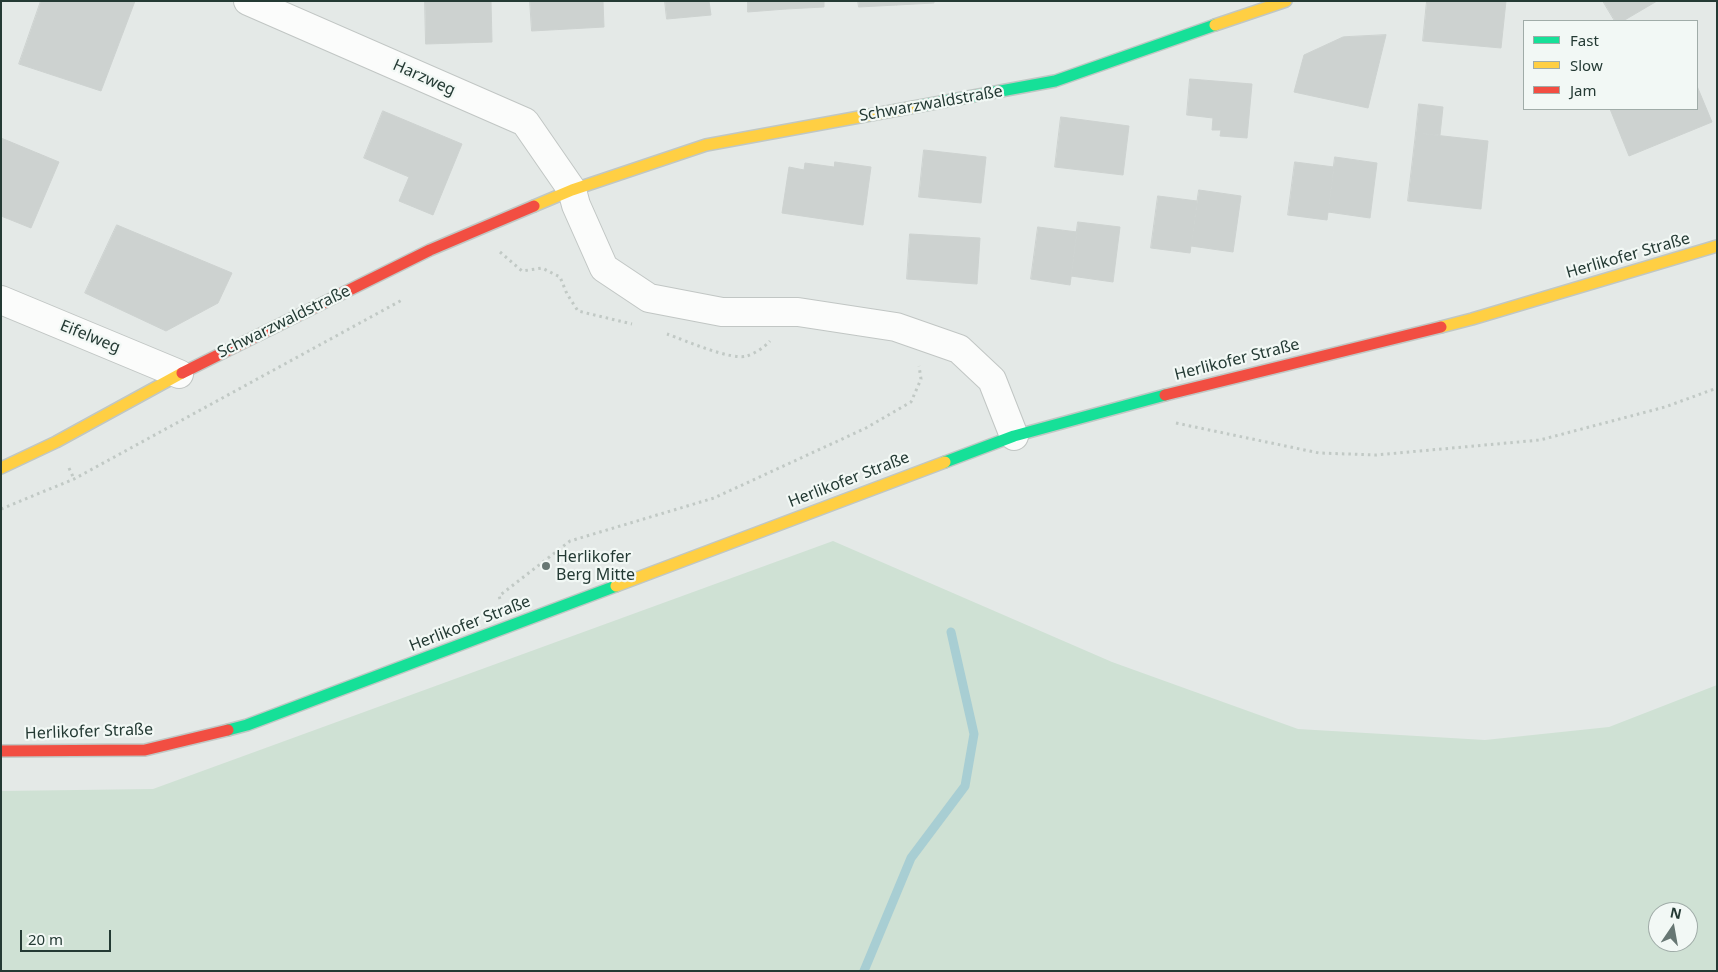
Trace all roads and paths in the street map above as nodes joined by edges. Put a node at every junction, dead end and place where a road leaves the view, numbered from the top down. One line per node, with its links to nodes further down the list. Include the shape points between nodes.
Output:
1 (248, 1): 3 (street, Harzweg, via 525,122)
2 (1286, 1): 3 (main road, Schwarzwaldstraße, via 1055,81 706,145)
3 (572, 190): 8 (main road, Schwarzwaldstraße, via 430,250); 11 (street, via 604,268 649,298 722,312 798,312 896,327 959,349 992,380)
4 (1717, 246): 11 (main road, Herlikofer Straße, via 1472,319 1120,406)
5 (410, 295): 13 (path, via 74,479)
6 (1, 300): 8 (street, Eifelweg)
7 (918, 364): 14 (path, via 921,379 911,402 866,428 714,498 570,542 499,596)
8 (179, 374): 12 (main road, Schwarzwaldstraße, via 56,442)
9 (1717, 388): 10 (path, via 1665,407 1540,440 1376,455 1319,453)
10 (1171, 422)
11 (1014, 436): 14 (main road, Herlikofer Straße)
12 (1, 468)
13 (1, 510)
14 (512, 626): 15 (main road, Herlikofer Straße, via 248,725 145,750)
15 (1, 751)

